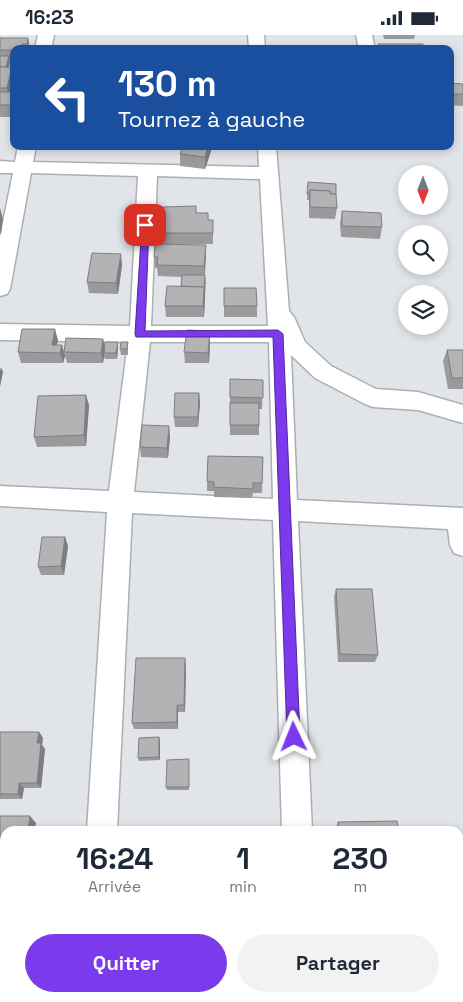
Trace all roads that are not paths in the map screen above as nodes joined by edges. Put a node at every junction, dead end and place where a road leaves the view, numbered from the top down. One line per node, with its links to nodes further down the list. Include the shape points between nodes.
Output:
1 (26, 150): 4 (street)
2 (267, 150): 6 (street)
3 (0, 167): 4 (street)
4 (24, 168): 5 (street); 7 (street)
5 (148, 171): 6 (street); 10 (street)
6 (270, 173): 8 (street)
7 (0, 289)
8 (278, 303): 11 (street); 12 (street, via 296,347 324,372 373,398 418,401)
9 (0, 332): 10 (street)
10 (140, 334): 11 (street); 14 (street)
11 (278, 334): 15 (street)
12 (463, 414)
13 (0, 495): 14 (street)
14 (120, 503): 15 (street); 18 (street)
15 (286, 511): 16 (street); 19 (street)
16 (461, 519): 17 (street)
17 (463, 545)
18 (102, 826)
19 (297, 826)

